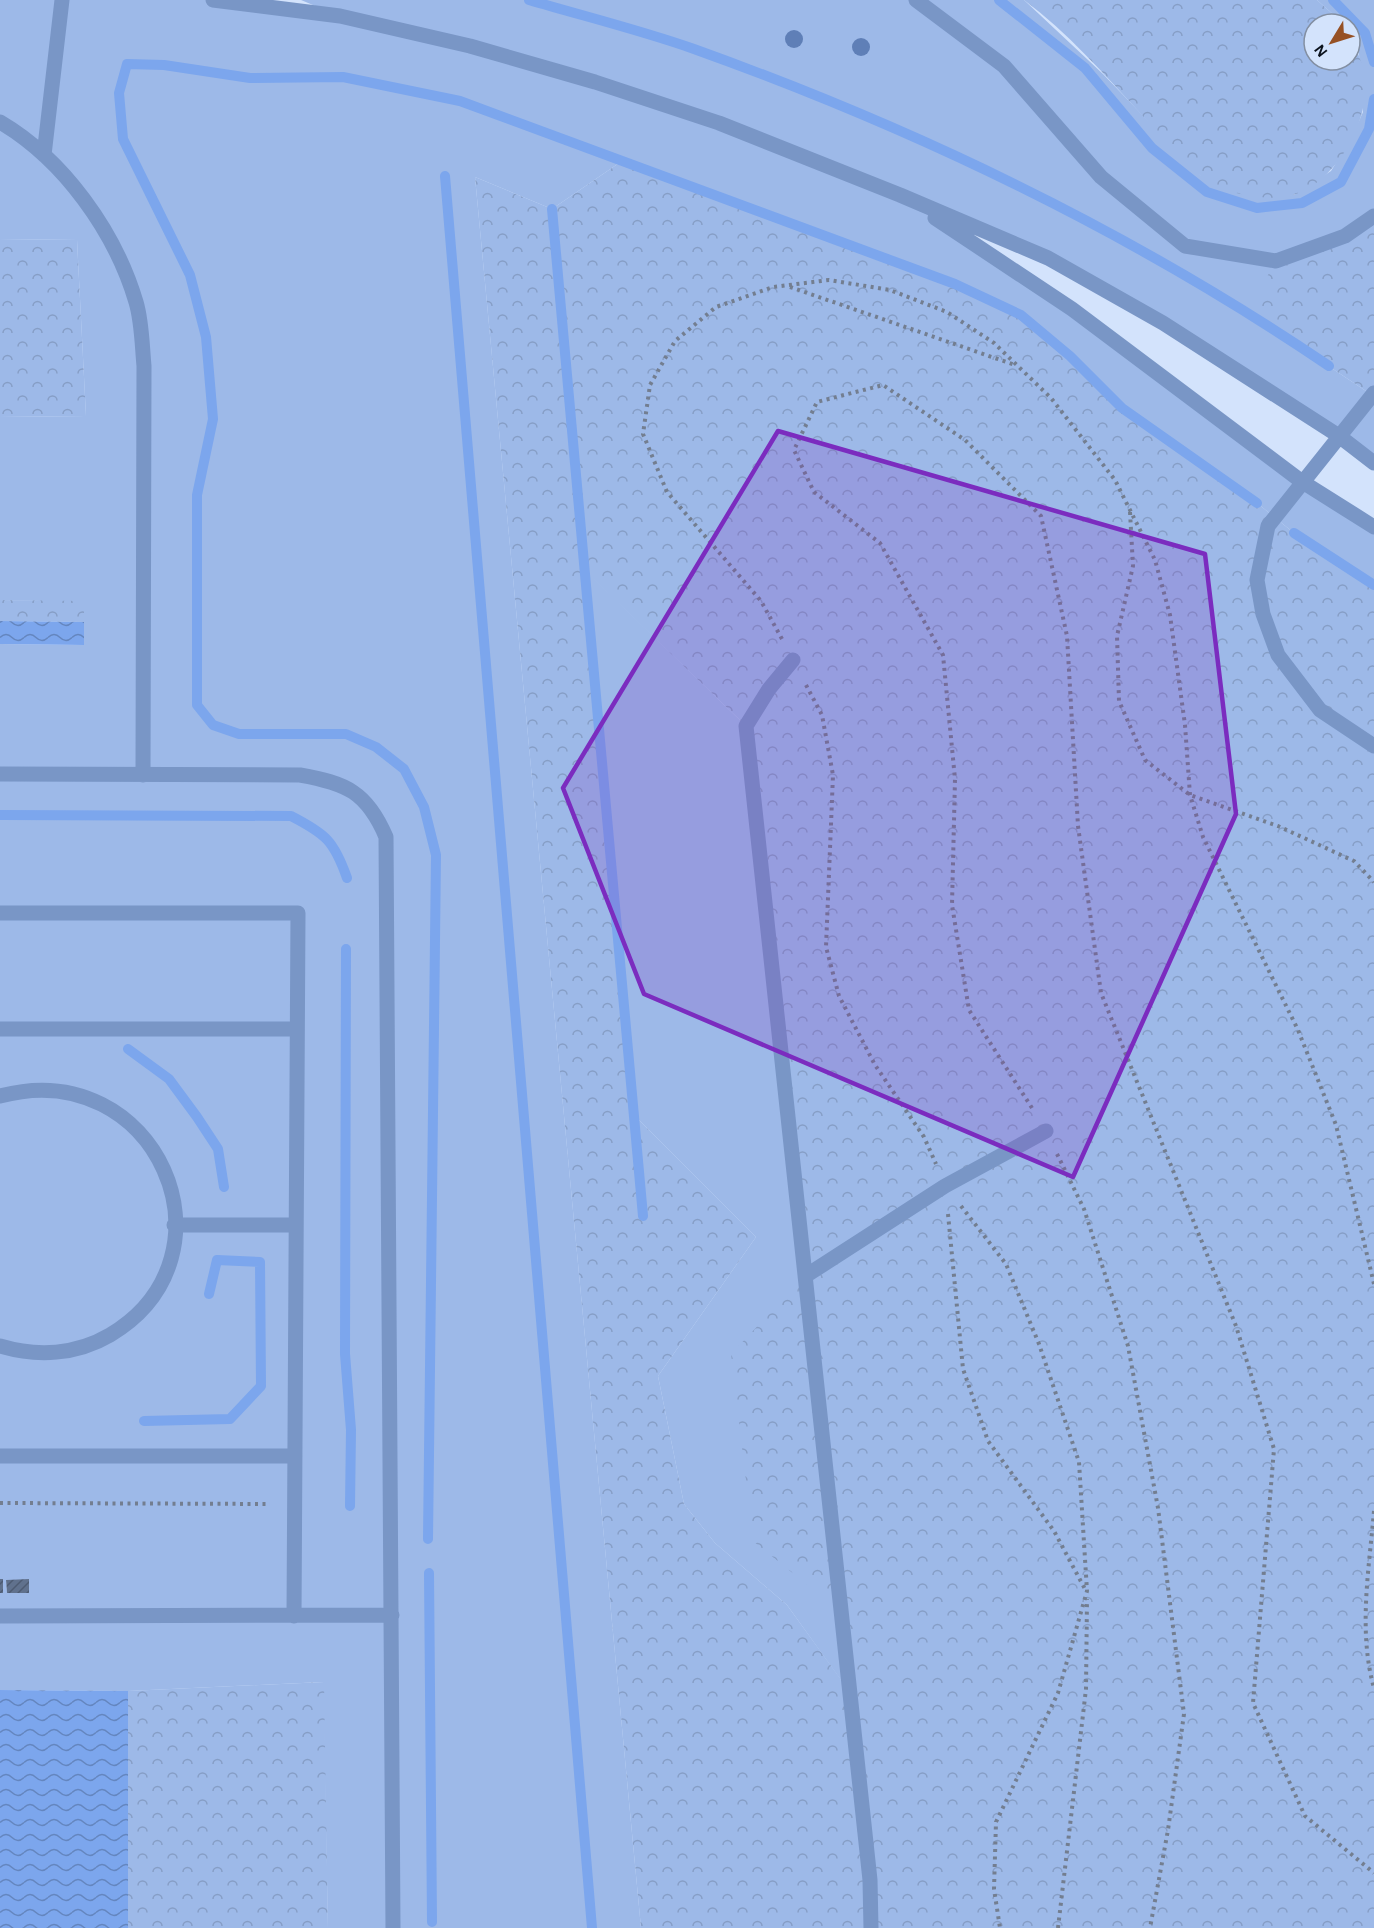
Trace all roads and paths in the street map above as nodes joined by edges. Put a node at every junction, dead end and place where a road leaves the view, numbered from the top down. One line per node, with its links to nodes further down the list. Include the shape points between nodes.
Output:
1 (62, 0): 5 (lane)
2 (213, 0): 6 (lane, via 340,16 470,46 719,123)
3 (916, 0): 7 (lane, via 1004,66 1101,177 1185,246 1276,261 1344,236)
4 (0, 122): 5 (lane)
5 (44, 155): 19 (lane, via 91,211 112,245 136,303 140,326 144,366)
6 (900, 195): 11 (lane, via 1048,258 1163,323); 13 (lane, via 1072,309)
7 (1374, 216)
8 (787, 286): 9 (path); 9 (path, via 829,280 890,290 947,312 994,343); 16 (path, via 773,287 716,308 675,341 650,385 643,434 666,492 762,601)
9 (1018, 367): 14 (path, via 1051,398 1115,480)
10 (1374, 393): 11 (lane)
11 (1339, 436): 12 (lane); 13 (lane)
12 (1374, 463)
13 (1301, 481): 15 (lane); 17 (lane, via 1268,526 1257,579 1263,614 1278,655 1320,710)
14 (1129, 508): 20 (path, via 1155,560 1170,615); 20 (path, via 1133,566 1117,636 1119,700 1145,760)
15 (1374, 527)
16 (793, 660): 27 (path, via 822,715 833,775 826,946 837,986 875,1065 924,1137); 30 (lane, via 769,688 746,726)
17 (1374, 746)
18 (0, 774): 19 (lane)
19 (143, 775): 39 (lane, via 300,775 332,781 356,792 387,837)
20 (1190, 795): 21 (path, via 1278,825 1354,861); 31 (path, via 1203,837 1298,1030 1336,1125)
21 (1374, 882)
22 (0, 913): 24 (lane, via 298,913)
23 (0, 1029): 24 (lane)
24 (297, 1029): 29 (lane)
25 (0, 1096): 28 (lane, via 52,1089 81,1094 127,1119 146,1137 160,1160 170,1184)
26 (1046, 1131): 27 (lane); 43 (path, via 969,1010 952,905 954,779 943,655 880,543 814,492 794,450 817,402 883,385 965,440 1041,516 1067,636 1078,826 1101,993 1236,1326 1274,1449 1253,1703 1305,1816); 48 (path, via 1084,1209 1128,1346 1159,1519 1184,1714)
27 (945, 1186): 30 (lane); 38 (path, via 1006,1264 1039,1344 1079,1462); 38 (path, via 963,1369 984,1431 1054,1531)
28 (174, 1225): 29 (lane); 32 (lane, via 169,1262 158,1287 122,1327 72,1350 45,1354)
29 (296, 1225): 34 (lane)
30 (807, 1275): 45 (lane, via 870,1880)
31 (1374, 1284)
32 (0, 1346)
33 (0, 1456): 34 (lane)
34 (295, 1456): 36 (lane)
35 (0, 1503): 36 (path)
36 (295, 1504): 41 (lane)
37 (1374, 1511): 42 (path, via 1367,1663)
38 (1087, 1591): 46 (path, via 1058,1693 996,1822 994,1889); 47 (path, via 1086,1689)
39 (392, 1615): 41 (lane); 44 (lane)
40 (0, 1616): 41 (lane)
41 (294, 1616)
42 (1374, 1688)
43 (1374, 1873)
44 (393, 1928)
45 (871, 1928)
46 (1000, 1928)
47 (1058, 1928)
48 (1150, 1928)

